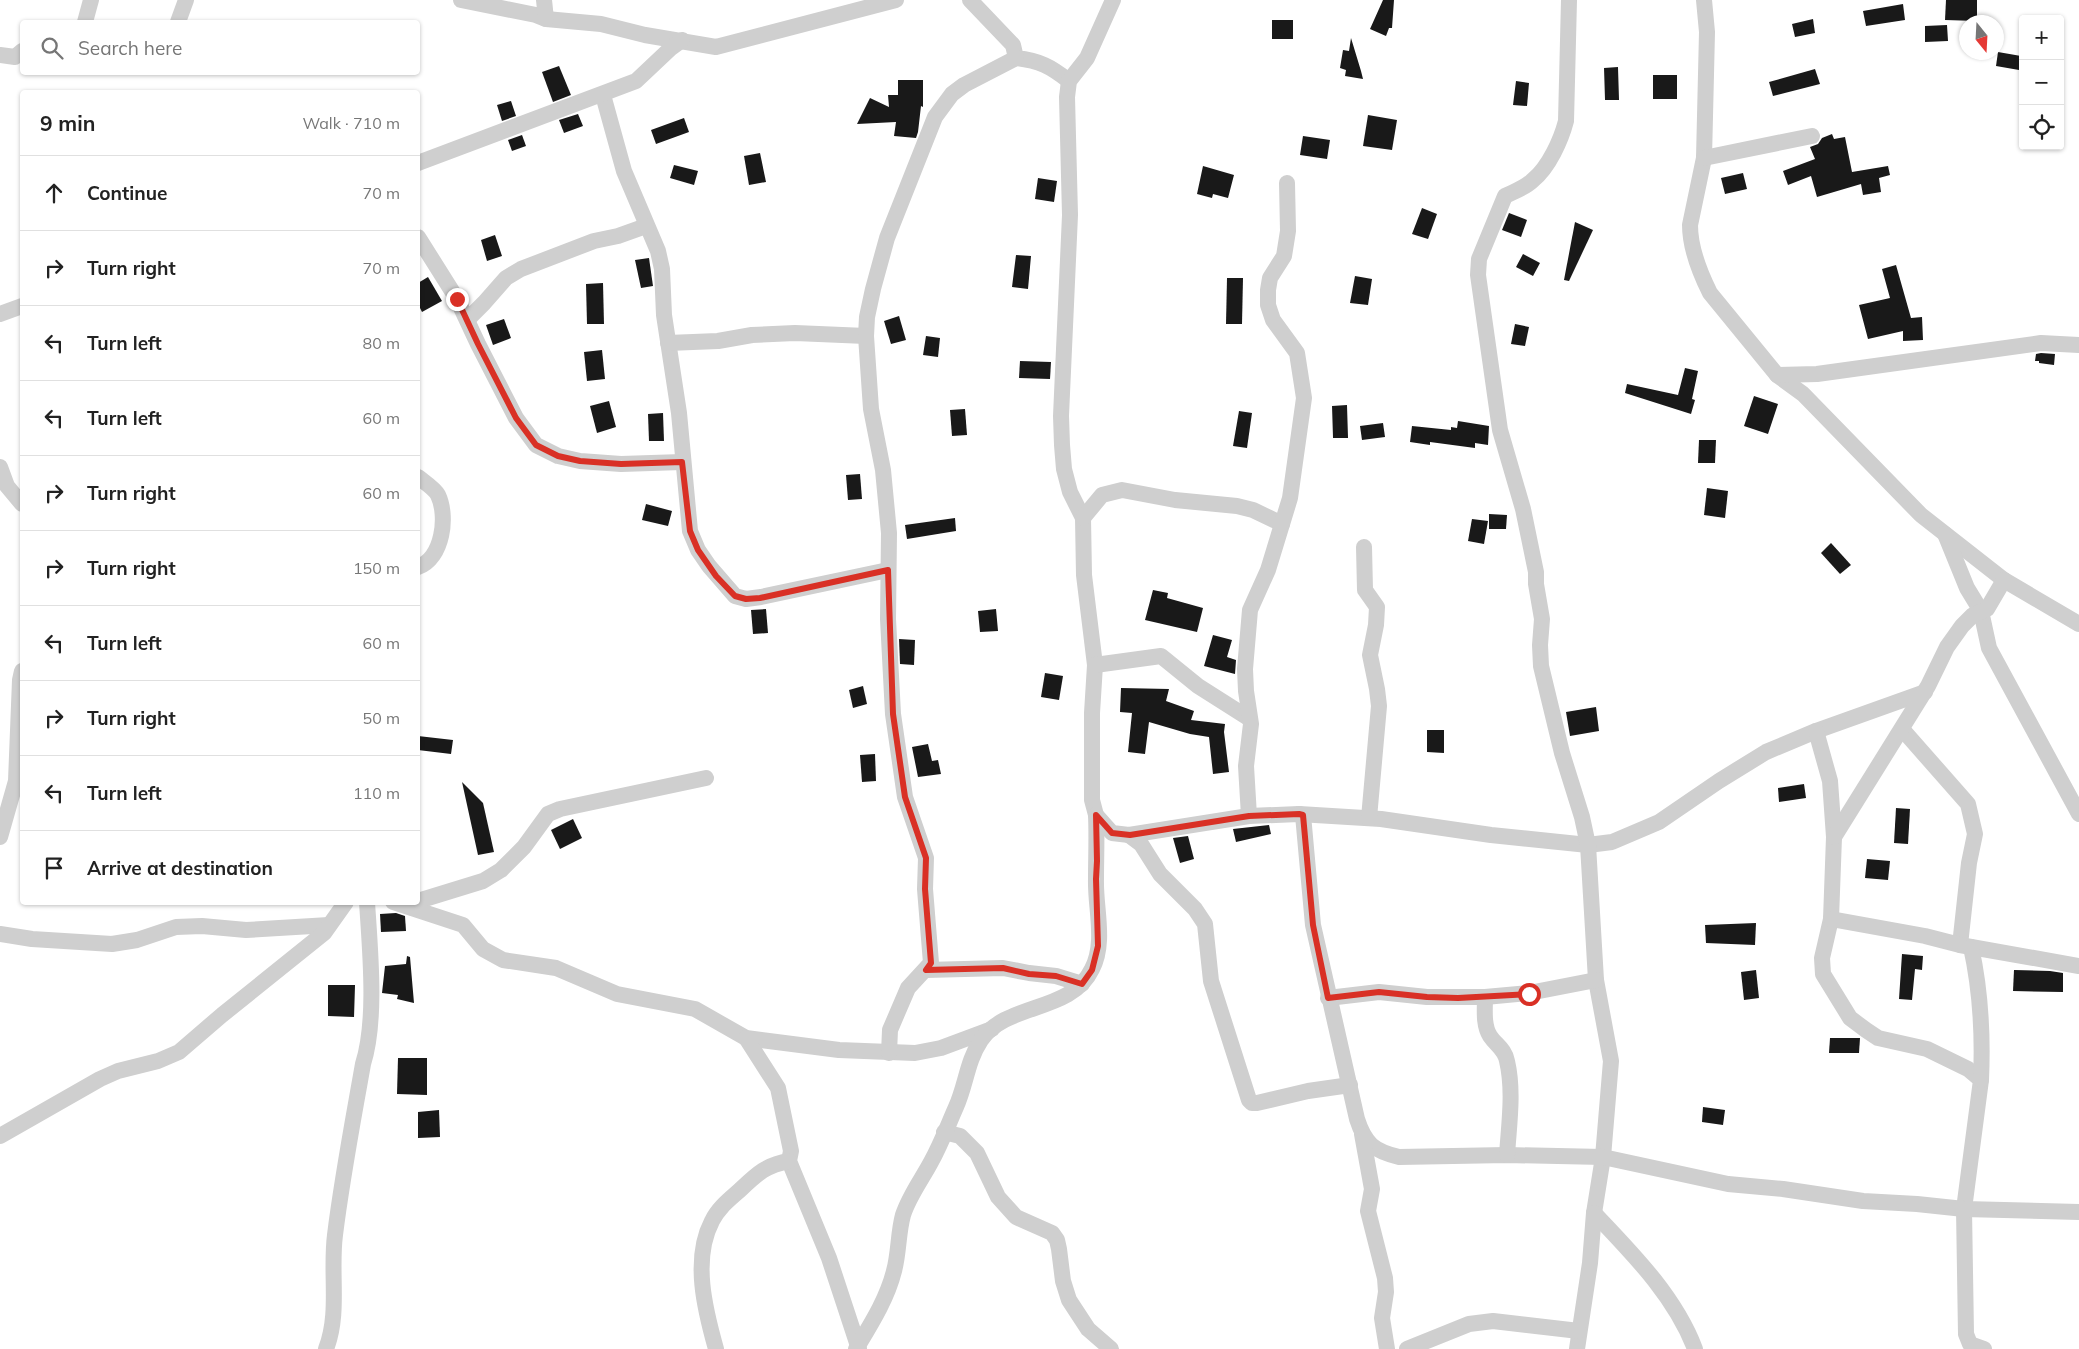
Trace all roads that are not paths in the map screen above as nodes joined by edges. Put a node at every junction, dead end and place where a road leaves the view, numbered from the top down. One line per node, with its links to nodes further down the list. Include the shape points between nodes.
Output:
1 (90, 0): 11 (street)
2 (186, 0): 12 (street)
3 (461, 0): 10 (street, via 536,14)
4 (544, 0): 10 (street)
5 (896, 0): 13 (street, via 716,46)
6 (970, 0): 16 (street, via 1014,45)
7 (1113, 0): 17 (street, via 1087,58)
8 (1570, 0): 60 (street, via 1563,132 1538,176 1524,188 1505,196 1479,259 1478,275 1500,430 1523,509 1536,572 1542,619 1541,666)
9 (1704, 0): 20 (street, via 1707,32)
10 (546, 19): 13 (street, via 600,24)
11 (85, 20)
12 (179, 20)
13 (682, 40): 18 (street, via 636,81)
14 (20, 52): 15 (street, via 15,56)
15 (0, 55)
16 (1016, 58): 17 (street, via 1036,60); 28 (street, via 964,85 952,94 935,118 887,238 873,289)
17 (1069, 81): 36 (street, via 1070,214 1061,416 1064,469)
18 (603, 95): 21 (street); 23 (street, via 624,171)
19 (1812, 136): 20 (street)
20 (1704, 158): 31 (street, via 1690,224 1703,279 1710,293)
21 (420, 162)
22 (1287, 183): 37 (street, via 1288,231 1284,256 1270,278 1268,305 1273,320 1297,353 1304,398 1290,498)
23 (646, 226): 27 (street, via 594,241 521,269 506,278); 29 (street, via 658,251 662,269)
24 (420, 240): 27 (street)
25 (20, 307): 26 (street)
26 (0, 314)
27 (468, 319): 32 (street, via 516,418 536,445 558,456 580,461 621,464)
28 (866, 336): 29 (street, via 795,333); 41 (street, via 870,410 883,470)
29 (668, 343): 32 (street, via 679,413)
30 (2079, 345): 31 (street, via 2041,343 1817,374)
31 (1777, 375): 38 (street, via 1803,394 1921,515)
32 (682, 462): 41 (street, via 694,542 716,576 735,596 760,598)
33 (0, 467): 35 (street, via 7,486)
34 (420, 479): 40 (street, via 437,492 442,525 441,542)
35 (20, 502)
36 (1082, 518): 37 (street, via 1102,495 1122,490 1237,506); 45 (street, via 1084,575)
37 (1282, 524): 48 (street, via 1268,570 1250,610 1245,669)
38 (1944, 534): 42 (street); 43 (street, via 1967,588)
39 (1364, 547): 56 (street, via 1365,590 1375,602 1378,614 1370,655 1379,706)
40 (420, 566)
41 (888, 570): 70 (street, via 892,705 897,753 905,797 926,858 931,963)
42 (2004, 580): 43 (street, via 1990,604); 44 (street)
43 (1981, 611): 47 (street, via 1962,626 1947,646); 53 (street, via 1989,648)
44 (2079, 624)
45 (1095, 665): 48 (street, via 1160,656 1198,686); 54 (street, via 1092,800)
46 (20, 680): 58 (street, via 16,781)
47 (1925, 692): 49 (street); 50 (street)
48 (1250, 718): 55 (street, via 1246,766)
49 (1902, 729): 59 (street); 68 (street, via 1968,804 1973,818 1975,834 1969,863)
50 (1816, 731): 59 (street, via 1830,781); 60 (street, via 1766,752 1643,830 1612,842)
51 (706, 778): 61 (street, via 560,808 548,814 502,870 483,881)
52 (1299, 814): 55 (street); 56 (street); 74 (street, via 1303,815 1313,925)
53 (2079, 814)
54 (1096, 815): 57 (street, via 1112,833); 72 (street, via 1098,946 1092,970)
55 (1249, 816): 57 (street)
56 (1369, 818): 60 (street)
57 (1130, 835): 79 (street, via 1141,844 1160,874 1195,909 1204,924 1211,981 1249,1100 1257,1103)
58 (0, 837)
59 (1834, 837): 65 (street)
60 (1588, 845): 71 (street)
61 (420, 899)
62 (344, 905): 66 (street)
63 (367, 905): 93 (street, via 370,1029 343,1174 335,1236 333,1322)
64 (412, 905): 76 (street, via 463,925 483,949 503,960 556,968 617,994 695,1009)
65 (1831, 919): 68 (street); 78 (street, via 1822,958 1823,974 1850,1018 1878,1038 1927,1049 1968,1069)
66 (329, 925): 67 (street, via 246,930 176,927 112,944); 82 (street, via 324,933 179,1052 100,1079)
67 (0, 934)
68 (1966, 946): 69 (street); 78 (street, via 1980,993)
69 (2079, 966)
70 (926, 970): 72 (street, via 1003,968 1056,976); 77 (street, via 908,988 890,1030)
71 (1596, 980): 73 (street, via 1529,994); 84 (street, via 1611,1061)
72 (1082, 984): 75 (street, via 1059,999 1003,1020)
73 (1485, 997): 74 (street, via 1427,997 1379,992); 83 (street, via 1486,1026 1505,1052 1508,1068)
74 (1328, 998): 79 (street)
75 (992, 1029): 77 (street, via 926,1052); 80 (street, via 972,1054 957,1106)
76 (746, 1038): 77 (street, via 806,1047); 85 (street, via 778,1088 791,1151)
77 (889, 1053)
78 (1981, 1080): 86 (street)
79 (1350, 1085): 81 (street)
80 (944, 1132): 92 (street, via 941,1144 903,1216 898,1256 889,1288); 95 (street, via 960,1136 977,1153 998,1197 1012,1214 1052,1234 1057,1240 1069,1300 1088,1330)
81 (1362, 1134): 83 (street, via 1368,1143 1384,1154 1399,1157); 96 (street, via 1372,1189 1368,1211 1385,1278 1382,1318)
82 (0, 1136)
83 (1507, 1155): 84 (street)
84 (1603, 1157): 86 (street, via 1728,1184 1863,1201); 88 (street)
85 (789, 1161): 92 (street, via 829,1258); 94 (street, via 774,1164 760,1172 721,1207 712,1221 702,1263 704,1296)
86 (1964, 1209): 87 (street); 91 (street, via 1966,1334)
87 (2079, 1212)
88 (1594, 1213): 89 (street, via 1629,1250); 90 (street)
89 (1688, 1329): 99 (street); 100 (street)
90 (1579, 1332): 97 (street, via 1493,1321 1470,1324); 98 (street)
91 (1973, 1347)
92 (858, 1348)
93 (326, 1349)
94 (716, 1349)
95 (1111, 1349)
96 (1387, 1349)
97 (1407, 1349)
98 (1577, 1349)
99 (1695, 1349)
100 (1701, 1349)

